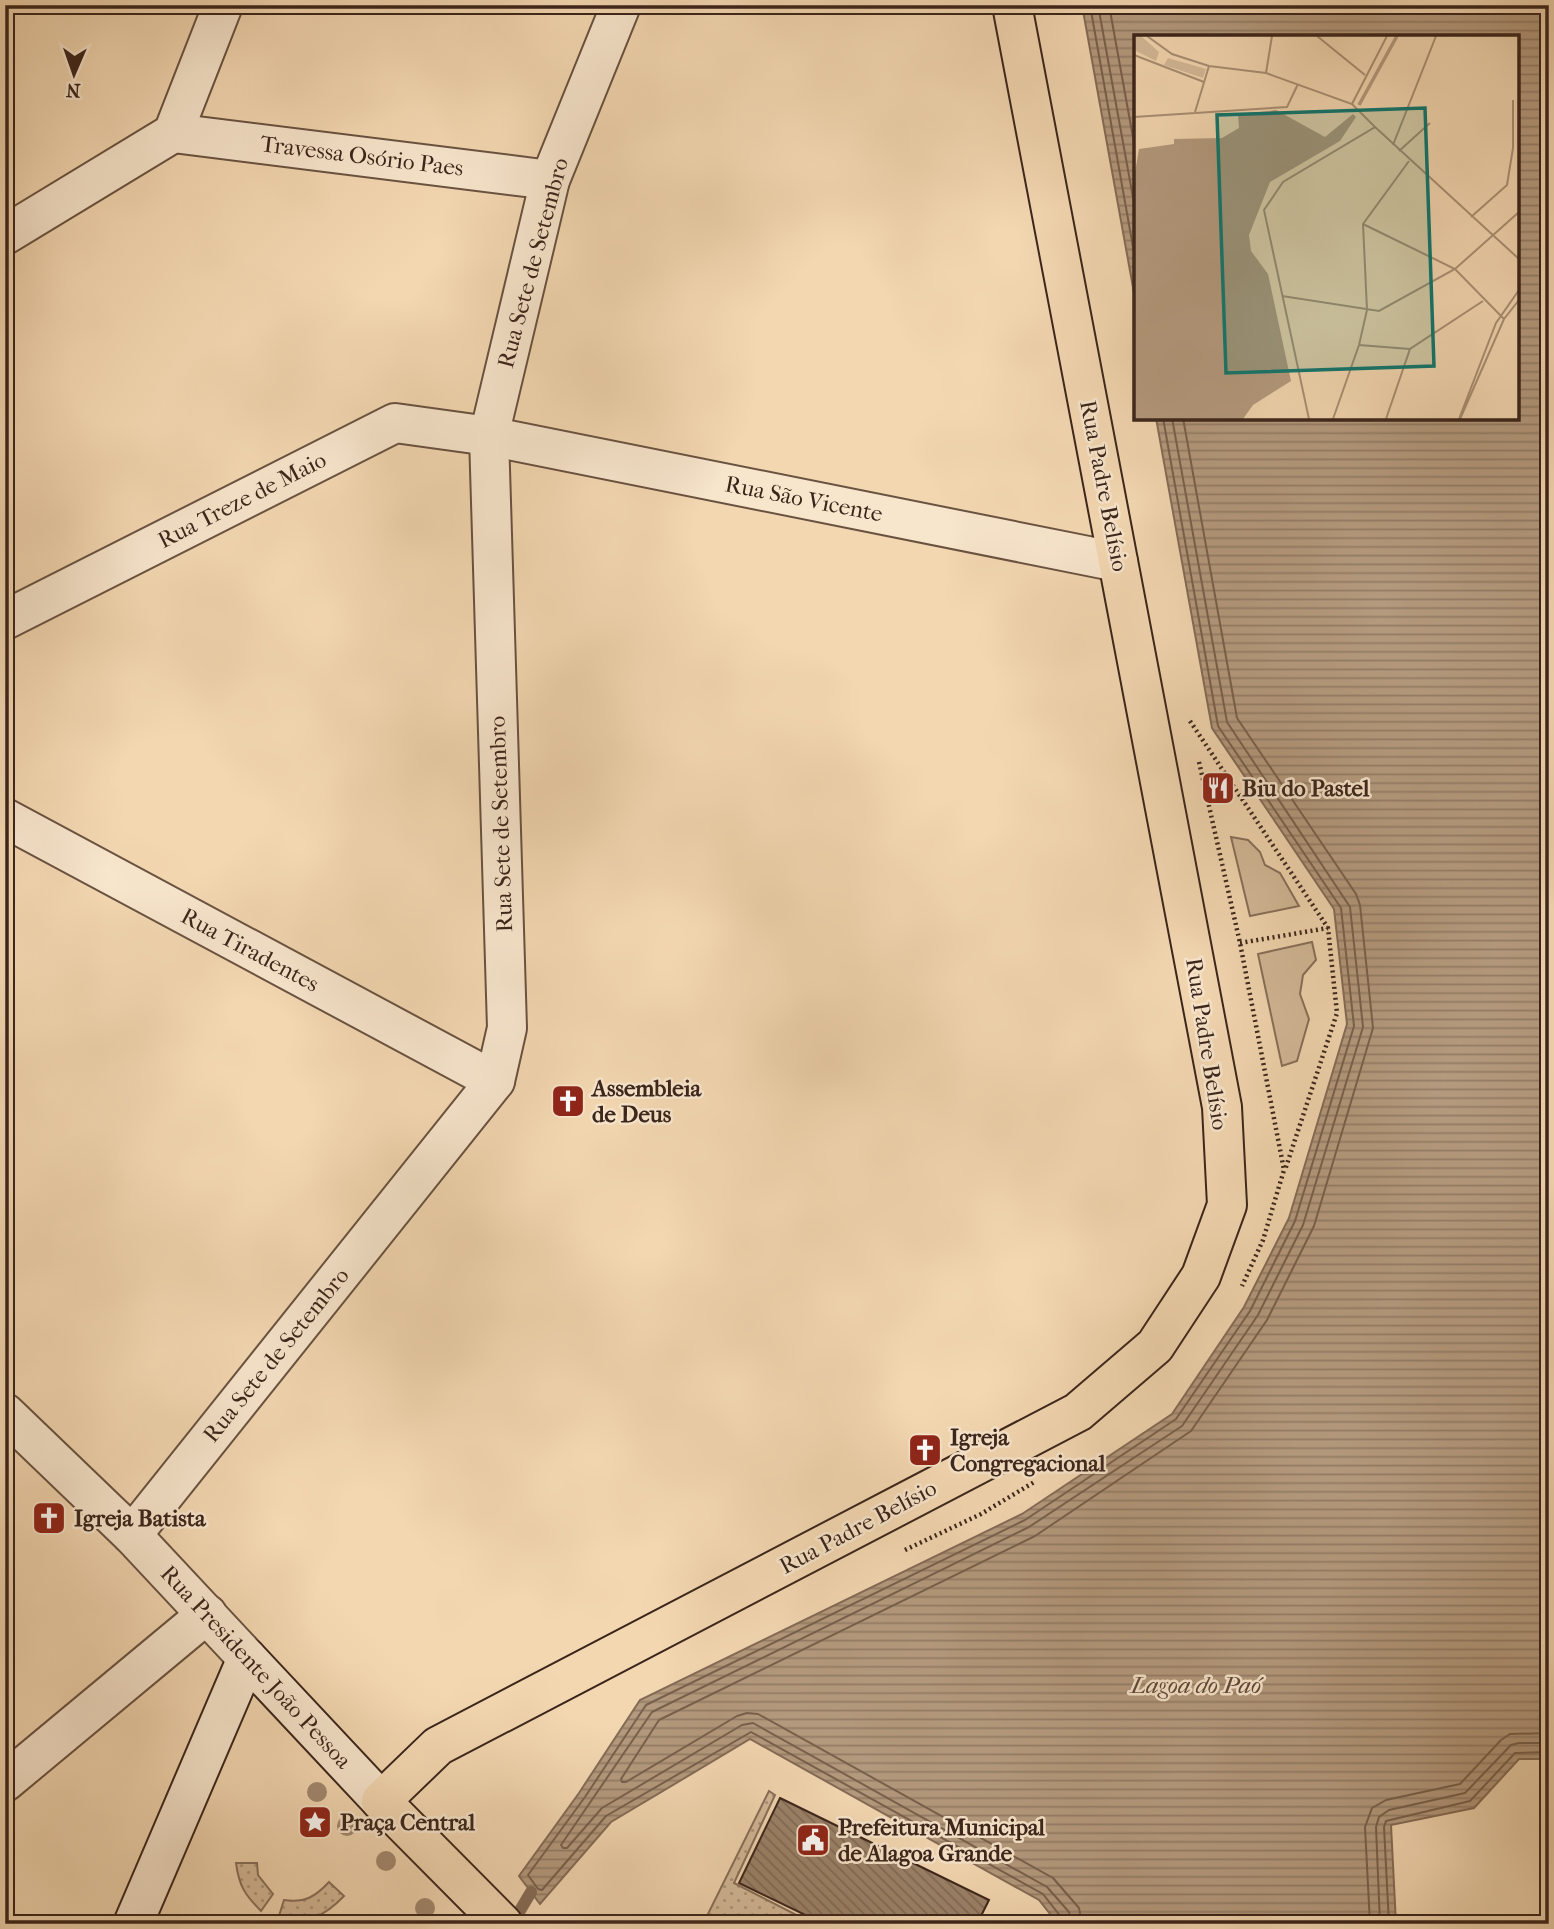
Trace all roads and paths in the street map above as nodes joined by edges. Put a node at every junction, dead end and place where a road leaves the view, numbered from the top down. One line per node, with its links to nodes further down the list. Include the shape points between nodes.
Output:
1 (223, 5): 4 (street)
2 (621, 5): 5 (street, Rua Sete de Setembro)
3 (1012, 5): 8 (main road, Rua Padre Belísio)
4 (173, 133): 5 (street, Travessa Osório Paes); 6 (street)
5 (550, 180): 7 (street, Rua Sete de Setembro)
6 (5, 235)
7 (489, 436): 8 (street, Rua São Vicente); 9 (street, Rua Treze de Maio, via 395,423); 15 (street, Rua Sete de Setembro, via 508,1028)
8 (1118, 562): 25 (main road, Rua Padre Belísio, via 1222,1107 1227,1205 1201,1276 1155,1346 1078,1412 438,1746)
9 (5, 620)
10 (1193, 734): 13 (path, via 1190,721)
11 (1199, 760): 14 (path)
12 (5, 818): 15 (street, Rua Tiradentes)
13 (1328, 928): 14 (path); 16 (path, via 1337,1013)
14 (1240, 943): 16 (path)
15 (495, 1081): 20 (street, Rua Sete de Setembro)
16 (1284, 1170): 17 (path, via 1263,1240)
17 (1241, 1288)
18 (5, 1413): 20 (street, Rua Presidente João Pessoa)
19 (1038, 1480): 21 (path, via 981,1514)
20 (132, 1535): 22 (street, Rua Presidente João Pessoa)
21 (893, 1555)
22 (207, 1614): 23 (street, Rua Presidente João Pessoa); 24 (street)
23 (247, 1658): 25 (street, Rua Presidente João Pessoa); 27 (street)
24 (5, 1782)
25 (381, 1801): 26 (main road, Rua Presidente João Pessoa)
26 (494, 1915)
27 (133, 1924)

